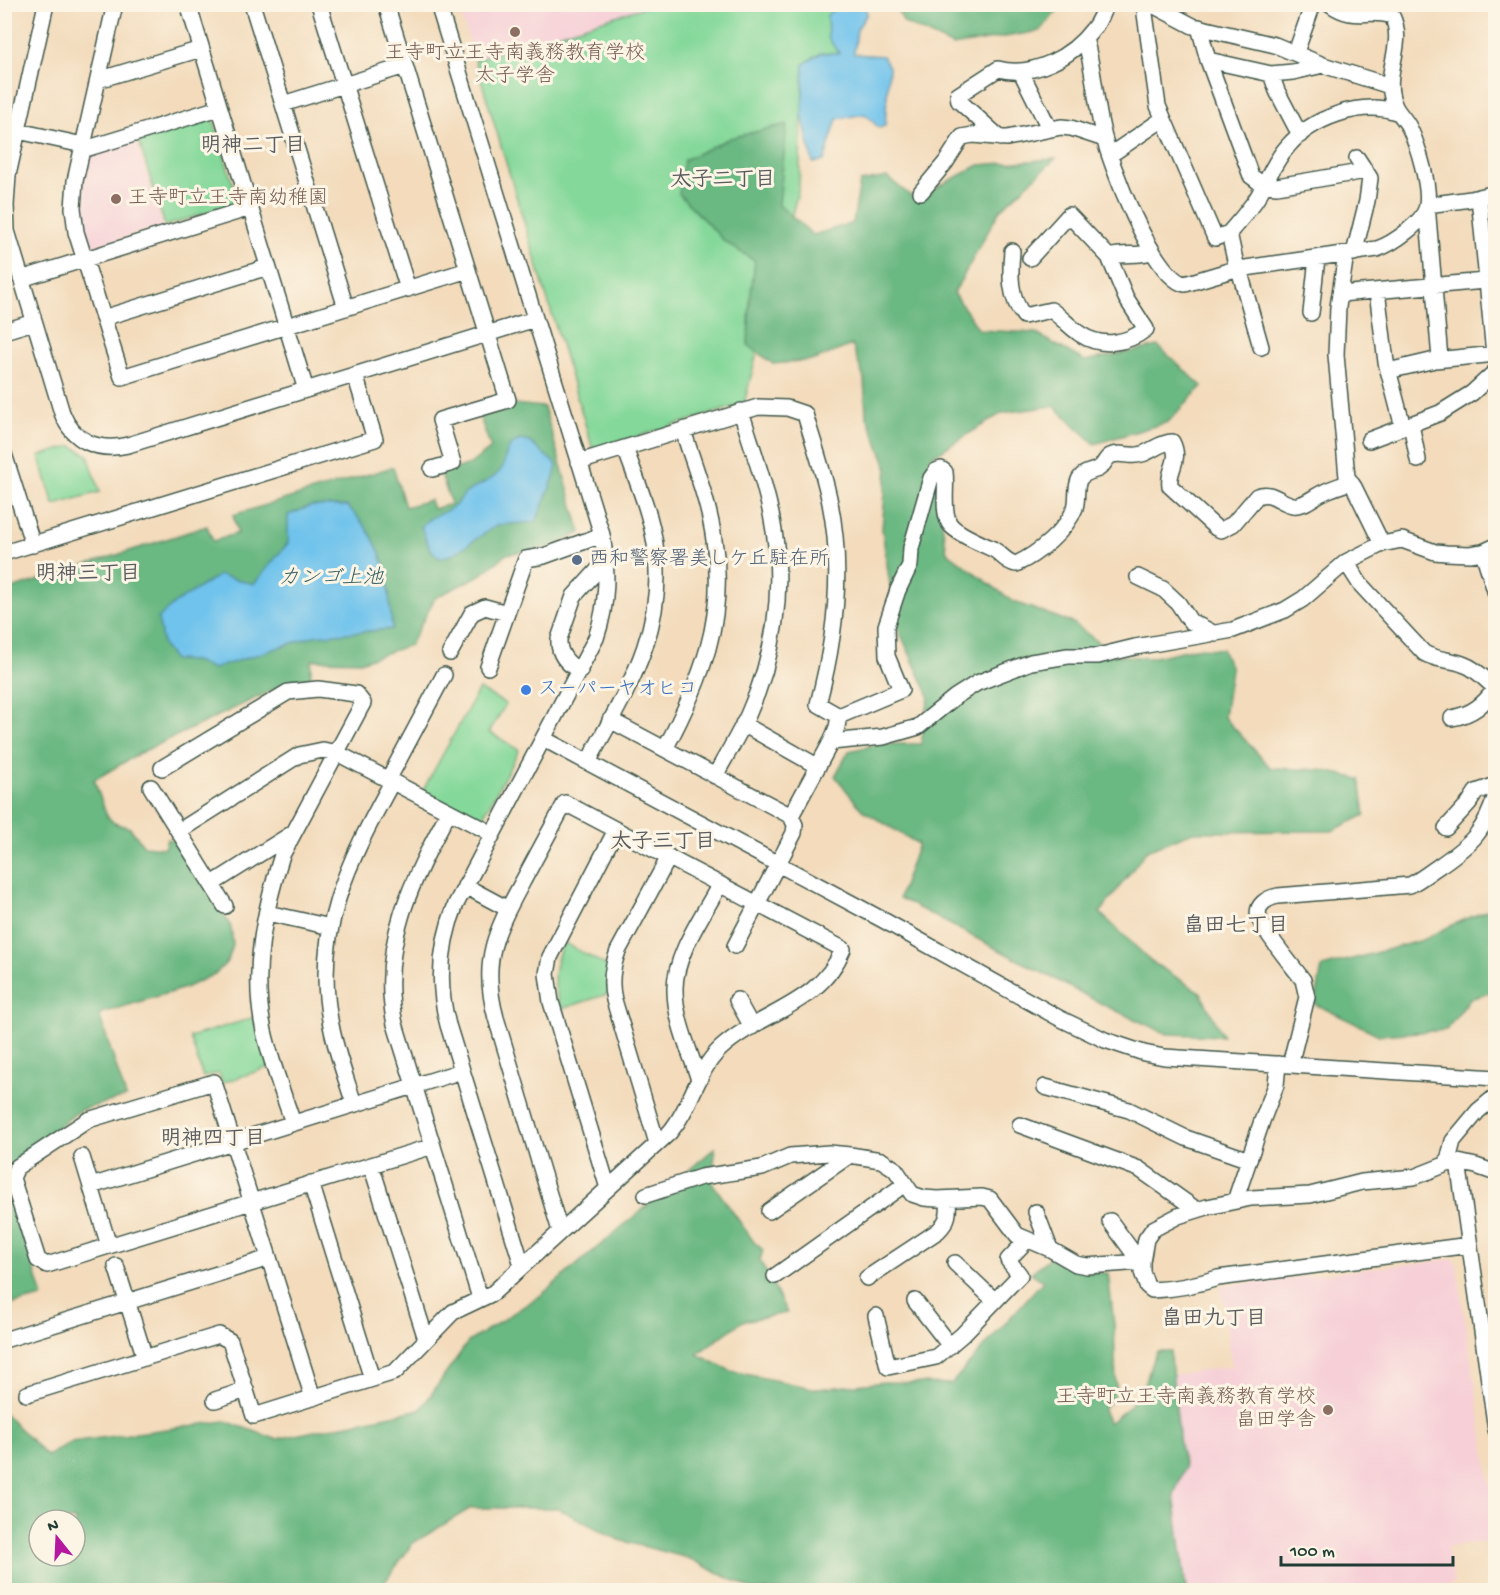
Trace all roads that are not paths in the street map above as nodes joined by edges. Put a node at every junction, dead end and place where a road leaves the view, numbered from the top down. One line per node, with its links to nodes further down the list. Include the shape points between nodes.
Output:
1 (46, 4): 29 (street)
2 (115, 4): 21 (street)
3 (188, 4): 14 (street)
4 (252, 4): 24 (street)
5 (319, 4): 22 (street)
6 (386, 4): 18 (street)
7 (438, 4): 63 (street)
8 (1107, 4): 13 (street)
9 (1149, 4): 12 (street); 27 (street, via 1145,14)
10 (1313, 4): 15 (street)
11 (1330, 4): 23 (street, via 1346,14 1392,16 1397,44)
12 (1199, 27): 15 (street); 16 (street)
13 (1085, 39): 19 (street, via 1052,62); 32 (street)
14 (201, 49): 21 (street); 25 (street)
15 (1296, 52): 17 (street)
16 (1208, 60): 20 (street); 37 (street, via 1251,176)
17 (1323, 65): 20 (street); 23 (street)
18 (405, 66): 22 (street); 53 (street)
19 (1021, 72): 28 (street); 31 (street, via 998,69 958,94 959,101)
20 (1271, 74): 30 (street)
21 (98, 81): 33 (street)
22 (344, 85): 24 (street); 57 (street)
23 (1390, 86): 26 (street)
24 (283, 104): 60 (street)
25 (219, 108): 33 (street); 42 (street)
26 (1396, 112): 30 (street, via 1385,108 1348,110); 41 (street, via 1414,136)
27 (1163, 119): 34 (street); 43 (street, via 1215,238)
28 (1049, 128): 31 (street); 32 (street, via 1071,128)
29 (11, 129): 33 (street); 54 (street, via 6,205 8,231)
30 (1300, 135): 37 (street, via 1288,145)
31 (1000, 138): 38 (street, via 962,137)
32 (1104, 139): 34 (street)
33 (82, 148): 50 (street, via 72,196 75,226)
34 (1110, 155): 45 (street)
35 (1357, 158): 36 (street)
36 (1366, 171): 37 (street); 46 (street, via 1370,178 1367,201)
37 (1263, 185): 43 (street)
38 (921, 192)
39 (1496, 193): 40 (street)
40 (1479, 197): 41 (street); 55 (street)
41 (1427, 205): 46 (street, via 1420,218 1389,245); 56 (street)
42 (250, 208): 50 (street); 51 (street)
43 (1229, 233): 52 (street)
44 (1012, 251): 47 (street, via 1011,289 1024,316 1051,310 1082,335 1110,343 1136,337 1146,329 1126,298)
45 (1151, 252): 47 (street); 52 (street, via 1178,283)
46 (1350, 254): 49 (street); 59 (street)
47 (1109, 257): 48 (street, via 1069,215)
48 (1030, 258)
49 (1317, 258): 52 (street); 61 (street)
50 (85, 260): 54 (street); 62 (street)
51 (268, 267): 62 (street); 65 (street)
52 (1238, 269): 68 (street)
53 (468, 270): 57 (street); 67 (street)
54 (21, 279): 64 (street)
55 (1491, 281): 56 (street); 69 (street)
56 (1434, 286): 58 (street); 70 (street)
57 (408, 289): 60 (street)
58 (1377, 291): 59 (street); 71 (street)
59 (1340, 294): 84 (street, via 1336,355 1347,477)
60 (346, 308): 65 (street)
61 (1311, 314)
62 (103, 318): 65 (street, via 122,377)
63 (535, 319): 67 (street); 82 (street)
64 (34, 322): 66 (street); 74 (street, via 65,420 79,438 102,447 128,445)
65 (287, 326): 74 (street)
66 (4, 331)
67 (488, 334): 73 (street); 83 (street, via 508,400 440,420 453,463)
68 (1262, 347)
69 (1495, 354): 70 (street)
70 (1440, 359): 71 (street)
71 (1388, 371): 76 (street)
72 (1496, 371): 76 (street, via 1458,403)
73 (355, 375): 74 (street); 86 (street, via 375,439)
74 (306, 390)
75 (741, 411): 77 (street); 102 (street, via 768,406 805,414 829,499 836,546 836,611 818,704); 105 (street, via 769,505 778,576 773,634 758,689)
76 (1407, 426): 78 (street); 81 (street)
77 (683, 430): 79 (street); 108 (street, via 715,541 717,593 702,669)
78 (1370, 440)
79 (626, 448): 82 (street); 104 (street, via 652,532 657,583 647,644)
80 (4, 454): 86 (street)
81 (1418, 460)
82 (579, 462): 85 (street)
83 (432, 469)
84 (1351, 483): 87 (street); 102 (street, via 1298,505 1267,494 1257,496 1233,524 1221,530 1170,486 1176,454 1172,442 1140,455 1115,454 1099,468 1084,474 1079,480 1074,511 1064,525 1036,552 1016,564 953,528 946,512 945,472 936,471 911,548 910,565 886,626 887,656 901,690)
85 (602, 535): 90 (street); 96 (street, via 526,560)
86 (33, 544): 89 (street)
87 (1382, 544): 88 (street, via 1402,540 1435,552 1470,554); 91 (street)
88 (1489, 549): 94 (street)
89 (4, 553)
90 (606, 561): 93 (street); 95 (street)
91 (1346, 562): 97 (street, via 1285,610); 103 (street, via 1360,584 1424,653 1464,664 1496,688 1484,704 1466,716)
92 (1138, 577): 97 (street, via 1163,589 1190,621)
93 (577, 592): 95 (street, via 591,593); 100 (street, via 558,645 569,665)
94 (1496, 594)
95 (605, 602): 100 (street, via 596,638)
96 (507, 613): 98 (street, via 485,607 472,613); 99 (street)
97 (1215, 634): 107 (street, via 1098,656 1031,662 977,683 918,727 883,737)
98 (450, 653)
99 (489, 667)
100 (580, 671): 106 (street)
101 (444, 675): 114 (street)
102 (838, 716): 107 (street)
103 (1452, 718)
104 (610, 720): 108 (street); 110 (street)
105 (743, 724): 111 (street); 113 (street)
106 (544, 739): 110 (street); 124 (street)
107 (831, 742): 111 (street)
108 (665, 749): 113 (street)
109 (337, 753): 112 (street, via 363,703 356,694 306,689 278,697); 114 (street); 122 (street, via 323,750 299,755); 123 (street)
110 (588, 762): 126 (street)
111 (817, 766): 119 (street)
112 (162, 768)
113 (715, 776): 119 (street)
114 (390, 781): 118 (street); 134 (street, via 354,854)
115 (1496, 785): 120 (street, via 1476,792)
116 (151, 787): 122 (street)
117 (1496, 795): 138 (street, via 1487,820 1467,846 1410,885 1278,896 1259,908 1260,921 1306,988 1307,997)
118 (448, 811): 124 (street); 142 (street, via 409,890 391,956 392,1011)
119 (791, 816): 126 (street, via 794,833)
120 (1446, 828)
121 (616, 830): 125 (street); 132 (street, via 565,803); 160 (street, via 554,947 546,974)
122 (179, 831): 127 (street)
123 (293, 833): 127 (street); 133 (street, via 282,855)
124 (493, 834): 129 (street)
125 (669, 857): 128 (street); 149 (street, via 618,951 612,981 614,1000)
126 (777, 865): 130 (street); 138 (street, via 1105,1040 1164,1057)
127 (212, 884): 131 (street)
128 (720, 884): 130 (street); 141 (street, via 679,961 675,988)
129 (465, 886): 132 (street); 139 (street, via 446,932 441,974 445,1014)
130 (757, 903): 135 (street); 137 (street, via 843,949 833,970 814,989)
131 (225, 906)
132 (508, 909): 169 (street, via 492,948 490,993)
133 (267, 913): 134 (street); 146 (street, via 259,960 262,1018)
134 (331, 927): 145 (street, via 328,1006 334,1042)
135 (735, 946)
136 (737, 1000): 137 (street)
137 (752, 1027): 141 (street, via 718,1051)
138 (1284, 1065): 140 (street); 153 (street)
139 (462, 1071): 142 (street); 177 (street)
140 (1496, 1078)
141 (699, 1080): 149 (street, via 680,1120)
142 (414, 1086): 145 (street); 150 (street)
143 (1045, 1087): 153 (street, via 1130,1110 1185,1138)
144 (1496, 1096): 154 (street, via 1453,1141)
145 (354, 1104): 146 (street)
146 (292, 1123): 148 (street)
147 (1020, 1125): 165 (street, via 1132,1166)
148 (232, 1142): 159 (street); 164 (street); 172 (street, via 214,1082 88,1120 17,1167 12,1178 38,1260 47,1265)
149 (657, 1143): 160 (street)
150 (433, 1146): 155 (street); 181 (street)
151 (850, 1155): 158 (street, via 881,1160 895,1168); 161 (street, via 790,1156 762,1168 701,1177); 166 (street)
152 (82, 1157): 159 (street)
153 (1249, 1160): 163 (street)
154 (1452, 1163): 156 (street); 163 (street, via 1414,1177 1362,1182 1328,1192); 171 (street)
155 (371, 1165): 157 (street); 186 (street)
156 (1496, 1173)
157 (311, 1184): 164 (street); 190 (street)
158 (905, 1184): 162 (street, via 912,1194 924,1198); 179 (street)
159 (91, 1185): 172 (street)
160 (608, 1188): 169 (street)
161 (646, 1196)
162 (948, 1198): 170 (street, via 990,1199 1017,1235); 180 (street, via 946,1223 938,1231)
163 (1235, 1201): 165 (street)
164 (251, 1202): 172 (street); 174 (street)
165 (1197, 1210): 175 (street, via 1153,1229)
166 (769, 1211)
167 (1036, 1212): 173 (street)
168 (1110, 1221): 175 (street)
169 (561, 1231): 177 (street)
170 (1027, 1240): 173 (street); 183 (street, via 1008,1260 1020,1275)
171 (1470, 1245): 175 (street, via 1152,1290 1144,1279); 195 (street)
172 (109, 1246)
173 (1050, 1249): 175 (street, via 1087,1266)
174 (269, 1258): 184 (street); 193 (street)
175 (1142, 1258)
176 (955, 1263): 183 (street)
177 (522, 1265): 181 (street, via 493,1293)
178 (116, 1266): 184 (street)
179 (775, 1276)
180 (867, 1278)
181 (480, 1298): 186 (street, via 453,1312)
182 (915, 1301): 188 (street)
183 (995, 1301): 188 (street)
184 (127, 1302): 187 (street); 189 (street)
185 (876, 1316): 188 (street, via 888,1367 936,1357)
186 (426, 1339): 190 (street, via 395,1372)
187 (4, 1340)
188 (950, 1346)
189 (145, 1358): 191 (street, via 219,1335 230,1341); 192 (street)
190 (372, 1379): 193 (street)
191 (246, 1390): 193 (street, via 254,1416); 194 (street)
192 (27, 1394)
193 (313, 1398)
194 (215, 1400)
195 (1496, 1430)

